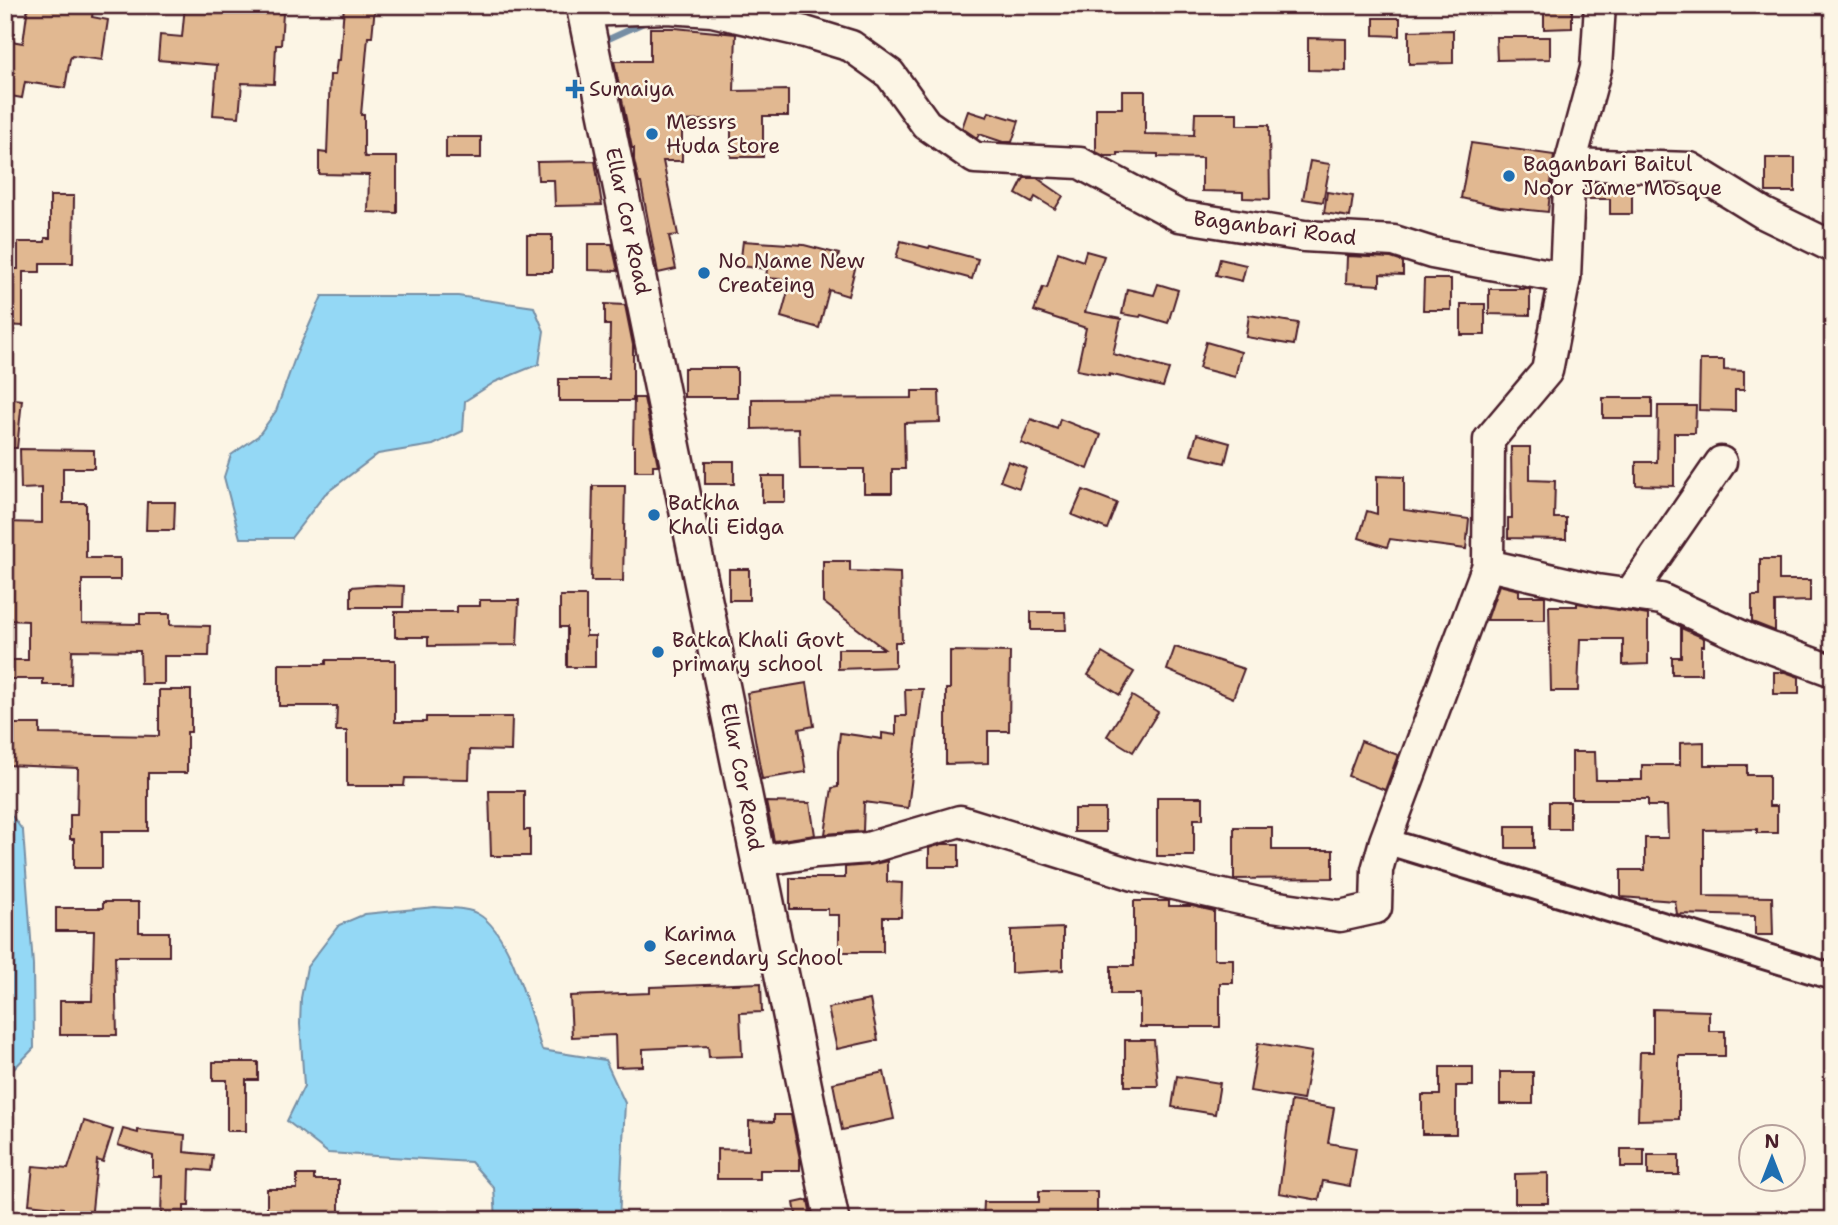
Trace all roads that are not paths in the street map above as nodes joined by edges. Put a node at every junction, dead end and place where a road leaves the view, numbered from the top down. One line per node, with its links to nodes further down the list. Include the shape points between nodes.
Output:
1 (1600, 5): 3 (street, via 1596,68)
2 (583, 8): 5 (street, Baganbari Road, via 712,11 850,46 890,74 926,124 975,158 1080,163 1179,216 1304,236 1394,241 1432,253); 11 (main road, Ellar Cor Road)
3 (1570, 164): 4 (street, via 1690,167 1763,213); 5 (street)
4 (1833, 247)
5 (1565, 278): 7 (street, via 1547,371 1489,440)
6 (1721, 462): 8 (street)
7 (1488, 565): 8 (street); 10 (street)
8 (1630, 594): 9 (street, via 1661,599 1752,641)
9 (1833, 671)
10 (1385, 841): 11 (street, via 1377,870 1376,908 1339,915 1272,906 1137,876 960,821 868,848); 12 (street)
11 (759, 861): 13 (main road, Ellar Cor Road)
12 (1833, 977)
13 (832, 1220)

